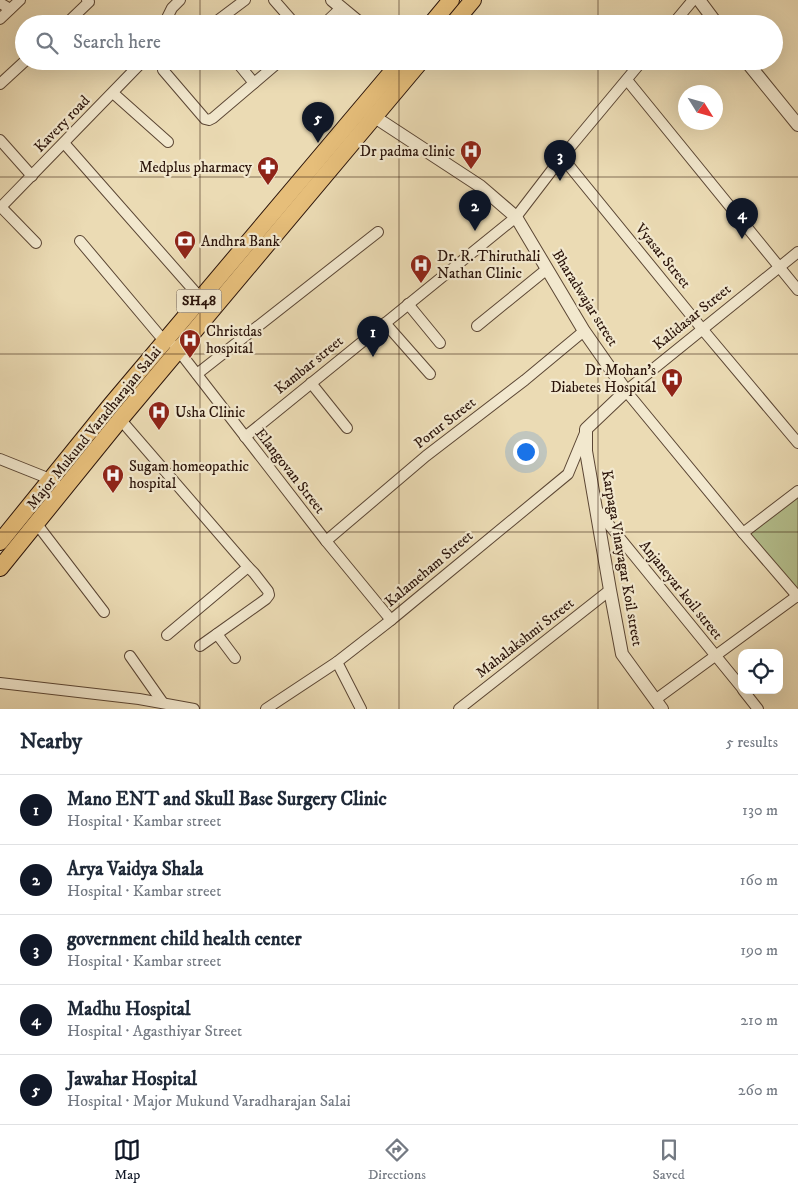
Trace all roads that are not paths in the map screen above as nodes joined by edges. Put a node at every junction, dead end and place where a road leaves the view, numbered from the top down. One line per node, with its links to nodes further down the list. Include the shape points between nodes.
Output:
1 (20, 0): 12 (street)
2 (87, 0): 13 (street, via 89,2)
3 (180, 0): 14 (street)
4 (245, 0): 15 (street)
5 (274, 0): 16 (street)
6 (450, 0): 19 (main road)
7 (473, 0): 20 (main road)
8 (692, 0): 21 (street)
9 (699, 0): 22 (street)
10 (0, 3): 12 (street)
11 (336, 4): 17 (street); 18 (street)
12 (10, 9): 23 (street)
13 (75, 15)
14 (168, 15)
15 (225, 15)
16 (287, 15)
17 (329, 15)
18 (350, 15)
19 (438, 15)
20 (460, 15)
21 (680, 15)
22 (710, 15)
23 (0, 19)
24 (15, 70): 34 (street)
25 (135, 70): 35 (street, Kavery road)
26 (162, 70): 33 (street, via 209,120)
27 (243, 70): 33 (street)
28 (269, 70): 33 (street)
29 (405, 70): 36 (main road, SH48)
30 (635, 70): 32 (street, Kambar street)
31 (753, 70): 37 (street)
32 (627, 80): 41 (street, Kambar street); 49 (street)
33 (254, 83)
34 (0, 84)
35 (113, 93): 39 (street); 40 (street, Kavery road)
36 (368, 113): 44 (street, Bharadwajar street, via 480,186); 52 (main road, Major Mukund Varadharajan Salai / SH48)
37 (798, 125)
38 (0, 140): 42 (street)
39 (168, 142)
40 (64, 143): 42 (street, Kavery road); 52 (street)
41 (562, 157): 44 (street, Kambar street); 56 (street, Vyasar Street)
42 (32, 176): 43 (street, Kavery road)
43 (0, 207): 47 (street)
44 (516, 217): 50 (street, Bharadwajar street); 53 (street, Kambar street)
45 (378, 232): 60 (street)
46 (80, 240): 58 (street, Elangovan Street)
47 (36, 243)
48 (798, 252): 49 (street, Kalidasar Street)
49 (779, 267): 51 (street); 56 (street, Kalidasar Street)
50 (547, 269): 55 (street); 57 (street, Bharadwajar street)
51 (798, 290)
52 (207, 304): 58 (main road, Major Mukund Varadharajan Salai / SH48)
53 (408, 304): 54 (street, Kambar street); 59 (street)
54 (385, 323): 61 (street); 62 (street, Kambar street)
55 (477, 326)
56 (703, 330): 63 (street, Kalidasar Street); 68 (street, Vyasar Street)
57 (584, 331): 63 (street, Bharadwajar street); 75 (street, Porur Street, via 426,456)
58 (170, 343): 60 (street, Elangovan Street); 64 (main road, Major Mukund Varadharajan Salai / SH48); 70 (main road, Major Mukund Varadharajan Salai / SH48, via 110,406)
59 (440, 343)
60 (197, 374): 67 (street, Elangovan Street)
61 (430, 374)
62 (311, 383): 65 (street); 67 (street, Kambar street)
63 (626, 391): 66 (street, Kalidasar Street); 74 (street, Bharadwajar street)
64 (120, 419): 70 (main road, Major Mukund Varadharajan Salai / SH48); 77 (street)
65 (347, 428)
66 (586, 429): 72 (street, Karpaga Vinayagar Koil street, via 586,451); 82 (street, Kalameham Street, via 568,474)
67 (245, 437): 75 (street, Elangovan Street)
68 (798, 443)
69 (0, 459): 70 (street)
70 (58, 483): 73 (main road, Major Mukund Varadharajan Salai / SH48); 76 (main road, Major Mukund Varadharajan Salai / SH48)
71 (798, 491): 74 (street)
72 (597, 510): 79 (street, Karpaga Vinayagar Koil street); 87 (street, Anjaneyar koil street)
73 (36, 523): 78 (main road, Major Mukund Varadharajan Salai / SH48); 81 (street)
74 (743, 534): 80 (street, Bharadwajar street)
75 (326, 541): 82 (street, Elangovan Street)
76 (0, 542)
77 (248, 567): 83 (street, via 268,591 268,597); 84 (street)
78 (0, 568)
79 (610, 590): 95 (street, Karpaga Vinayagar Koil street, via 622,654); 99 (street, Mahalakshmi Street)
80 (798, 597): 87 (street)
81 (104, 612)
82 (391, 620): 89 (street, Kalameham Street)
83 (217, 634): 85 (street); 88 (street)
84 (167, 635)
85 (200, 646)
86 (130, 656): 93 (street)
87 (716, 656): 91 (street, Anjaneyar koil street); 95 (street)
88 (235, 658)
89 (337, 662): 97 (street, Kalameham Street); 98 (street)
90 (0, 683): 94 (street)
91 (738, 683)
92 (747, 694): 100 (street, Anjaneyar koil street)
93 (163, 703): 94 (street); 96 (street)
94 (139, 704)
95 (659, 704)
96 (194, 709)
97 (266, 709)
98 (361, 709)
99 (459, 709)
100 (758, 709)

